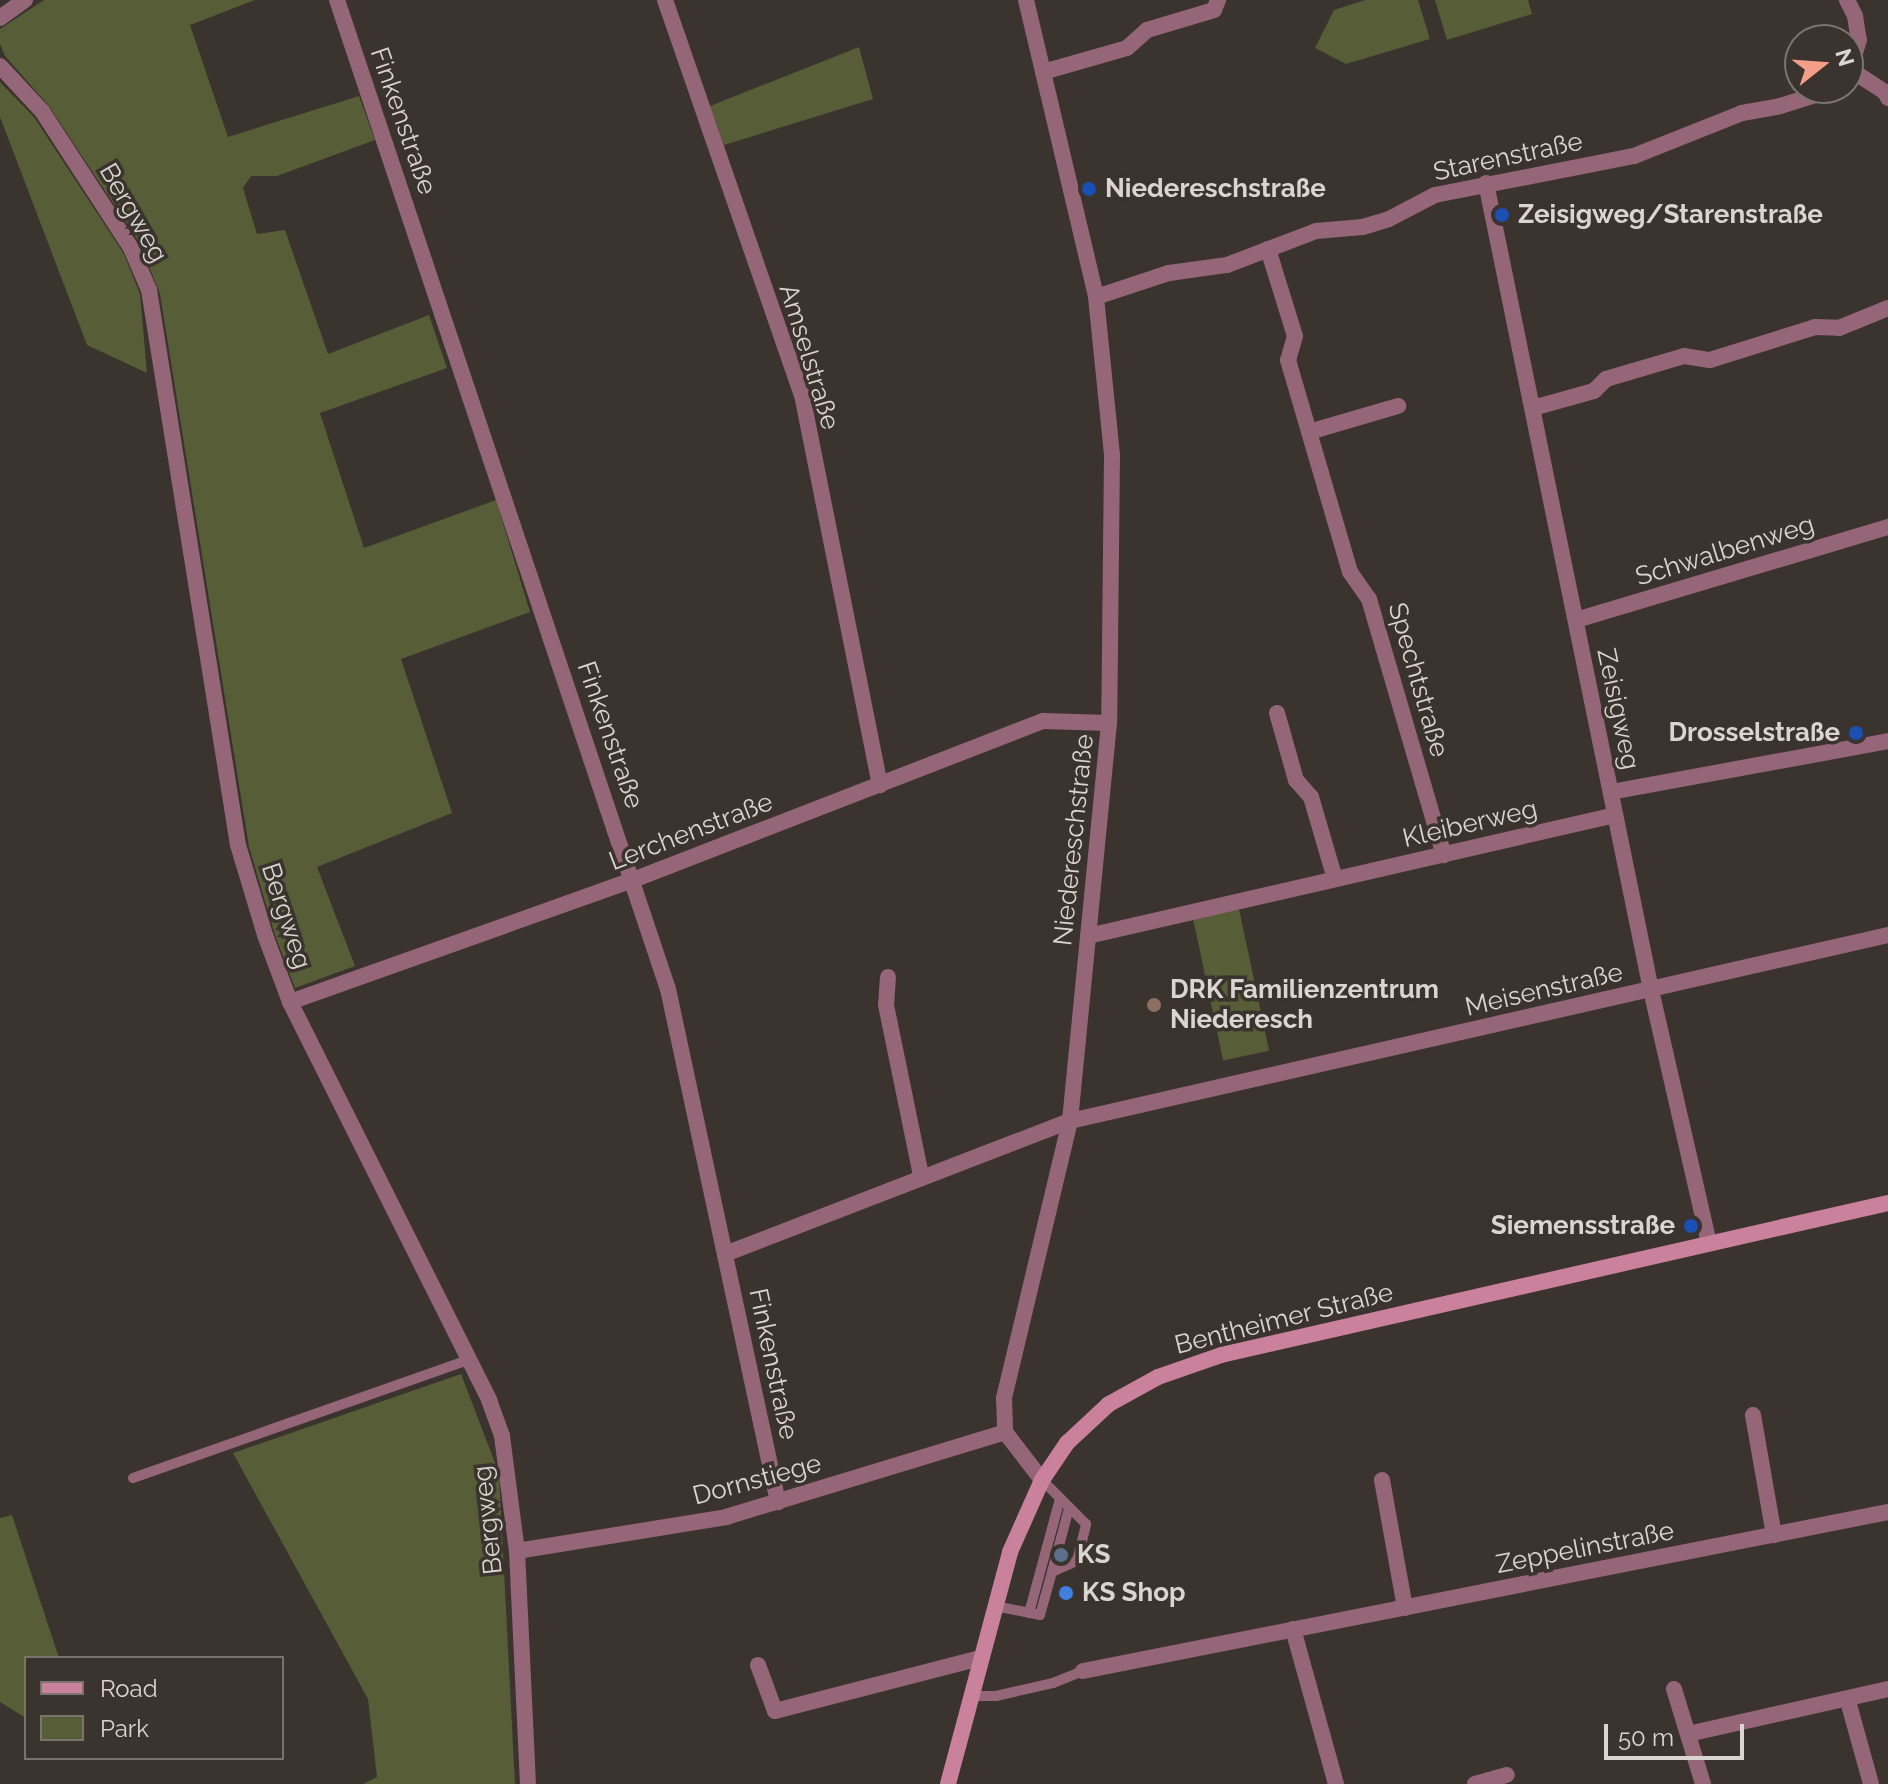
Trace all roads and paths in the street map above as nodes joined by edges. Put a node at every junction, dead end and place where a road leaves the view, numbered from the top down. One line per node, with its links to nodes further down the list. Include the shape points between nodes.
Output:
1 (25, 0): 7 (street)
2 (337, 0): 31 (street, Finkenstraße)
3 (665, 0): 26 (street, Amselstraße, via 802,395)
4 (1026, 0): 10 (street, Niedereschstraße)
5 (1218, 0): 10 (street, via 1214,10 1147,30 1127,48)
6 (1847, 0): 8 (street)
7 (0, 18)
8 (1856, 24)
9 (0, 66): 36 (street, Bergweg, via 42,111 131,248 149,290 238,845)
10 (1043, 72): 16 (street, Niedereschstraße)
11 (1864, 81): 12 (street)
12 (1888, 98)
13 (1788, 104): 14 (street, Starenstraße, via 1742,113 1634,156)
14 (1486, 183): 15 (street, Starenstraße, via 1435,195 1363,227 1316,231); 19 (street, Zeisigweg)
15 (1268, 249): 16 (street, Starenstraße, via 1227,265 1169,273); 20 (street, Spechtstraße, via 1295,336 1288,360)
16 (1096, 297): 24 (street, Niedereschstraße, via 1112,455)
17 (1888, 308): 19 (street, via 1839,328 1815,327 1710,360 1684,356)
18 (1398, 406): 20 (street)
19 (1533, 408): 22 (street, Zeisigweg)
20 (1309, 432): 29 (street, Spechtstraße, via 1350,572 1369,599)
21 (1888, 527): 22 (street, Schwalbenweg)
22 (1576, 620): 27 (street, Zeisigweg)
23 (1277, 713): 30 (street, via 1296,780 1311,797)
24 (1109, 723): 26 (street, Lerchenstraße, via 1043,721); 33 (street, Niedereschstraße)
25 (1888, 741): 27 (street)
26 (880, 785): 31 (street, Lerchenstraße)
27 (1611, 792): 28 (street, Zeisigweg)
28 (1615, 815): 29 (street, Kleiberweg); 35 (street, Zeisigweg)
29 (1444, 855): 30 (street, Kleiberweg)
30 (1335, 879): 33 (street, Kleiberweg)
31 (633, 880): 36 (street, Lerchenstraße); 41 (street, Finkenstraße, via 668,989)
32 (1888, 935): 35 (street, Meisenstraße)
33 (1088, 936): 37 (street, Niedereschstraße)
34 (888, 977): 38 (street, via 886,1005)
35 (1651, 990): 37 (street, Meisenstraße); 40 (street, Zeisigweg)
36 (290, 1002): 42 (street, Bergweg)
37 (1070, 1121): 38 (street, Meisenstraße); 44 (street, Niedereschstraße, via 1004,1398)
38 (921, 1176): 41 (street, Meisenstraße)
39 (1888, 1203): 40 (main road, Bentheimer Straße)
40 (1709, 1243): 46 (main road, Bentheimer Straße, via 1221,1355 1158,1377 1109,1404 1067,1443)
41 (725, 1254): 49 (street, Finkenstraße)
42 (469, 1360): 45 (lane); 53 (street, Bergweg, via 502,1436)
43 (1753, 1415): 52 (street)
44 (1005, 1432): 46 (street); 49 (street, Dornstiege)
45 (133, 1478)
46 (1042, 1480): 48 (lane); 55 (main road, Bentheimer Straße, via 1010,1552)
47 (1382, 1480): 56 (street)
48 (1060, 1499): 50 (lane); 57 (lane)
49 (778, 1502): 53 (street, Dornstiege, via 726,1517)
50 (1069, 1508): 54 (lane); 54 (lane, via 1086,1524 1077,1561)
51 (1888, 1512): 52 (street, Zeppelinstraße)
52 (1774, 1535): 56 (street, Zeppelinstraße)
53 (517, 1551): 68 (street, Bergweg)
54 (1052, 1572): 57 (lane, via 1040,1615)
55 (995, 1606): 57 (lane); 59 (main road, Bentheimer Straße)
56 (1405, 1608): 58 (street, Zeppelinstraße)
57 (1029, 1613)
58 (1293, 1629): 61 (street, Zeppelinstraße); 70 (street)
59 (980, 1658): 60 (street, via 775,1711); 64 (main road, Bentheimer Straße)
60 (758, 1665)
61 (1083, 1671): 64 (lane, via 996,1696)
62 (1674, 1689): 66 (street)
63 (1888, 1689): 65 (street)
64 (971, 1696): 69 (main road, Bentheimer Straße)
65 (1848, 1701): 66 (street); 73 (street)
66 (1688, 1734): 72 (street)
67 (1507, 1775): 71 (street)
68 (528, 1784)
69 (948, 1784)
70 (1336, 1784)
71 (1475, 1784)
72 (1703, 1784)
73 (1871, 1784)

